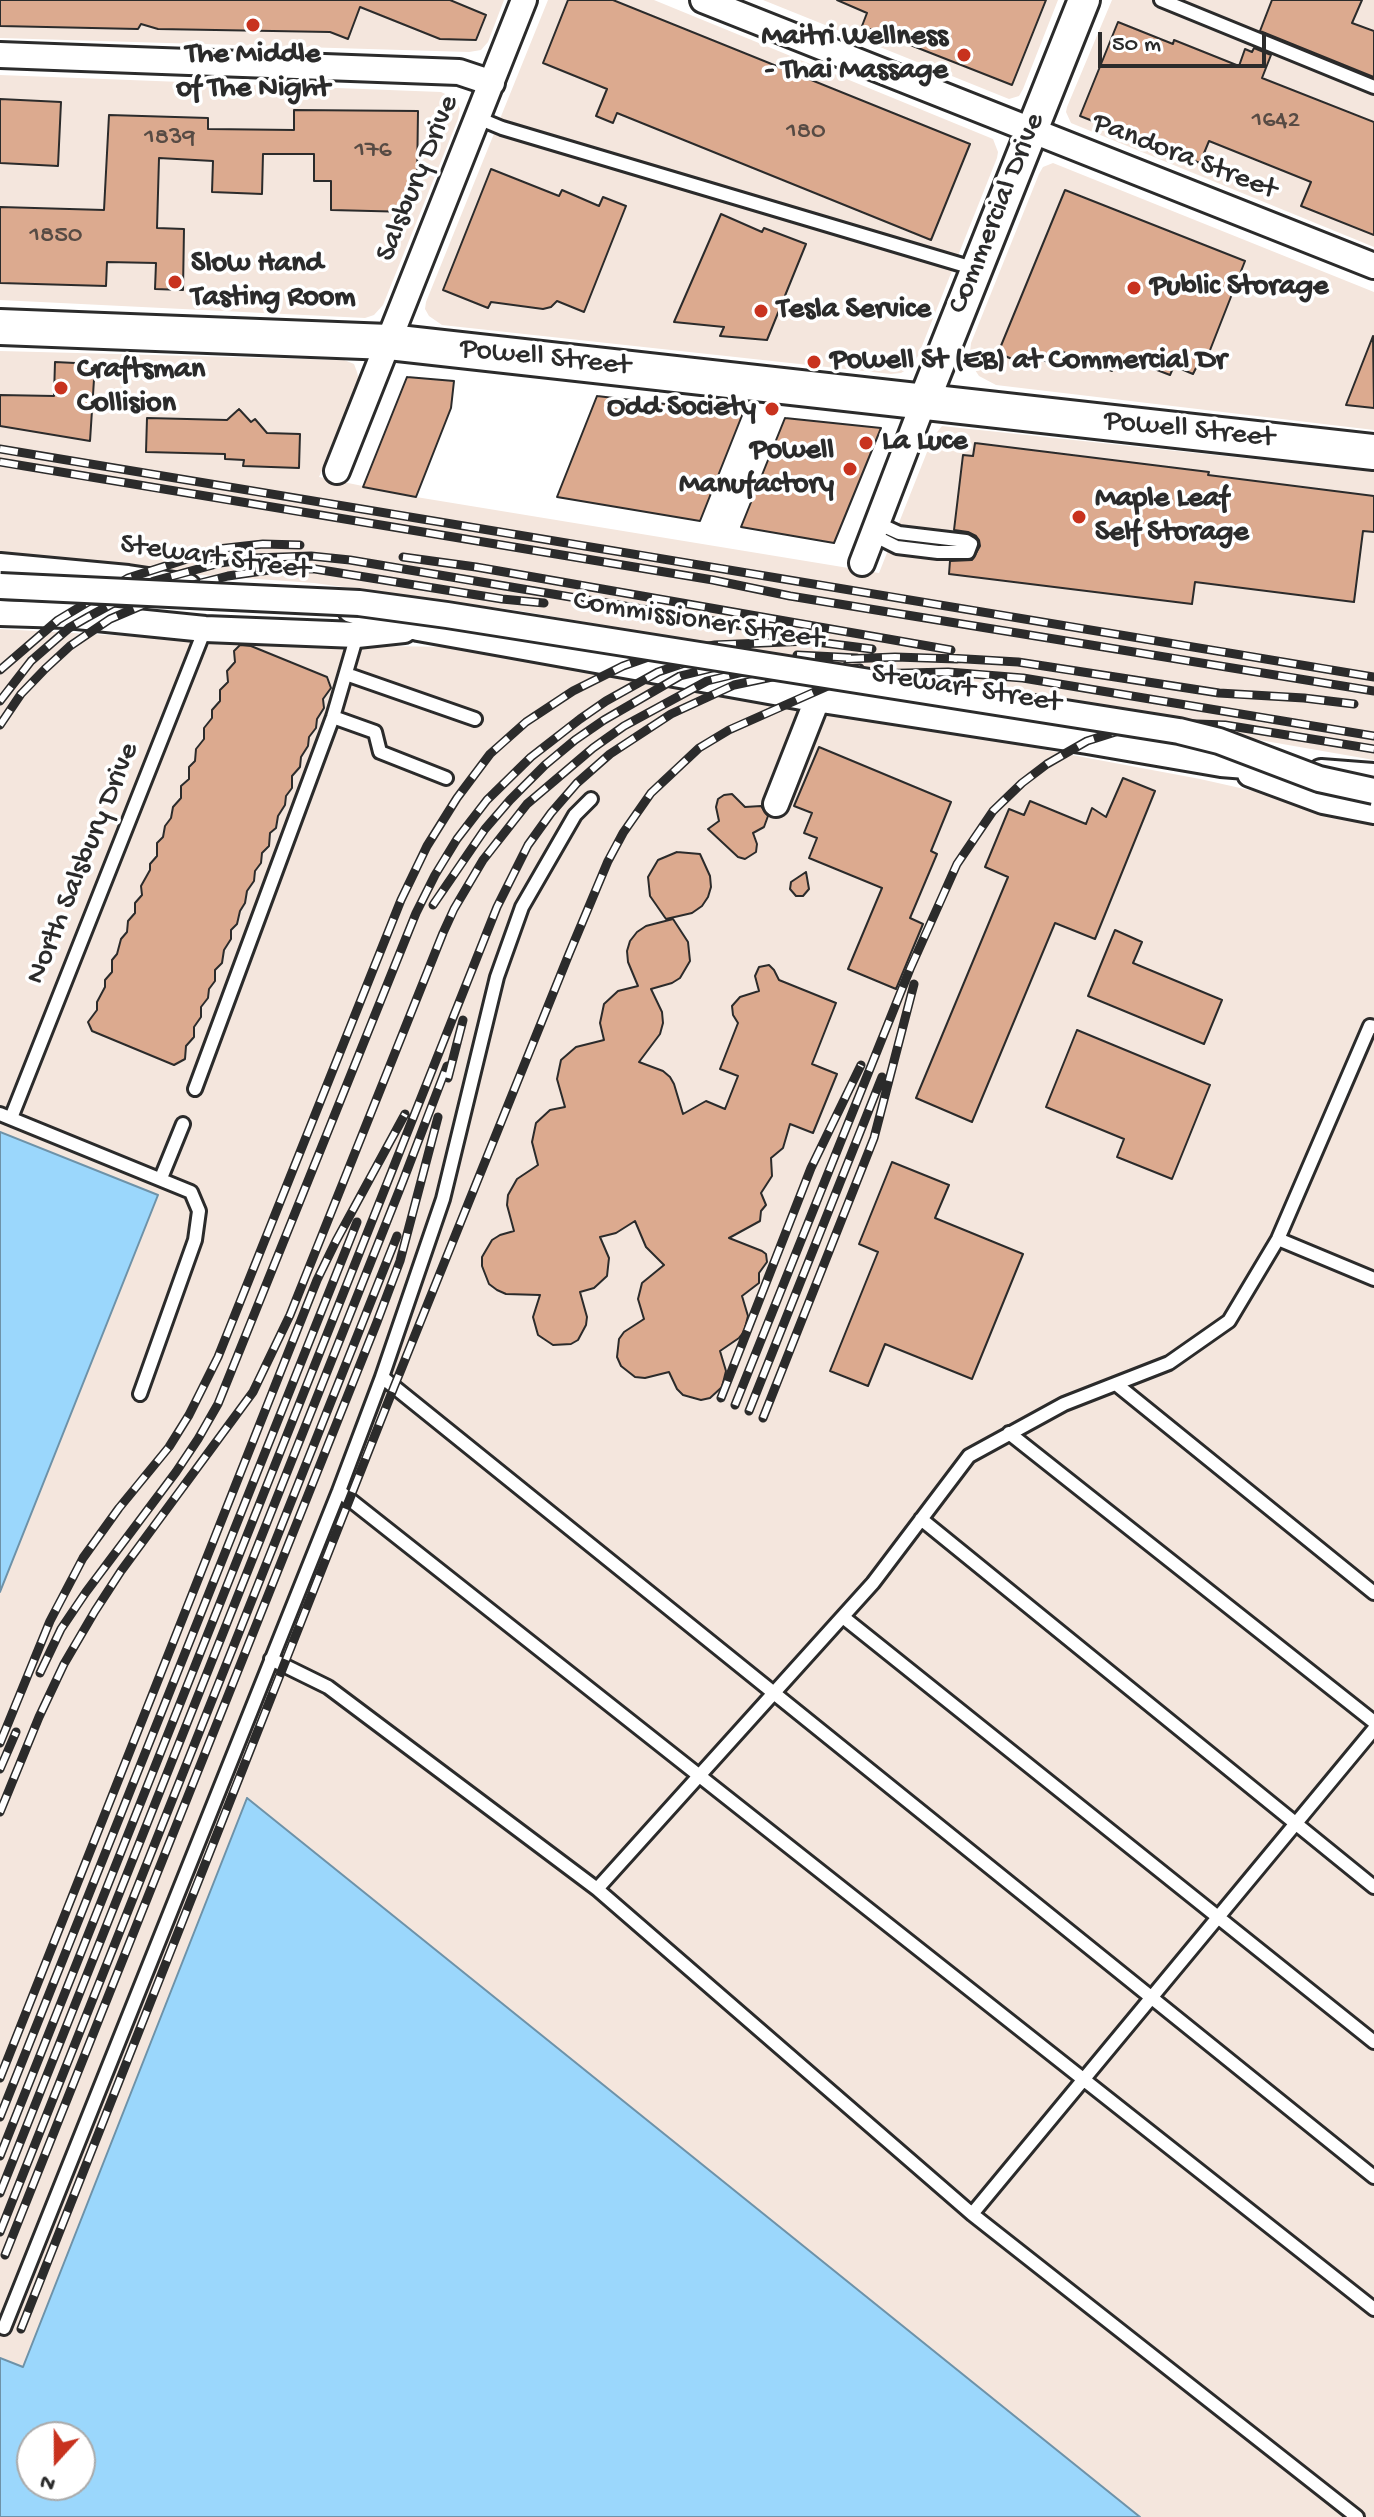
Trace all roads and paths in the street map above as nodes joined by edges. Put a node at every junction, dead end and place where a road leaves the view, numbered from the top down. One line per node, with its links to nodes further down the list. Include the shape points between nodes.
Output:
1 (524, 0): 6 (street, Salsbury Drive)
2 (703, 0): 9 (street, Pandora Street)
3 (1084, 0): 9 (street, Commercial Drive)
4 (1161, 0): 7 (lane)
5 (0, 55): 6 (street, via 459,72)
6 (492, 83): 8 (street, Salsbury Drive)
7 (1374, 87)
8 (478, 118): 11 (lane); 13 (street, Salsbury Drive)
9 (1031, 132): 10 (street, Pandora Street); 11 (street, Commercial Drive)
10 (1374, 266)
11 (976, 269): 14 (street, Commercial Drive)
12 (0, 327): 13 (main road, Powell Street)
13 (389, 342): 14 (main road, Powell Street); 16 (street, Salsbury Drive)
14 (924, 401): 15 (main road, Powell Street); 17 (street, Commercial Drive)
15 (1374, 452)
16 (337, 471)
17 (875, 529): 17 (lane, via 897,547 968,552 971,544); 18 (street, Commercial Drive)
18 (862, 563)
19 (0, 566): 22 (street, Stewart Street, via 154,581 353,610)
20 (0, 586): 32 (street, Commissioner Street, bridge, via 359,603 447,615 1179,731 1319,779)
21 (0, 613): 23 (street, Stewart Street)
22 (418, 628): 24 (street, Stewart Street); 26 (street, Stewart Street)
23 (205, 629): 24 (street, Stewart Street); 38 (lane, North Salsbury Drive)
24 (357, 635): 25 (lane)
25 (346, 674): 27 (lane); 28 (lane)
26 (817, 700): 29 (street, Stewart Street); 34 (street)
27 (333, 717): 31 (lane, via 375,732 380,752); 37 (lane)
28 (475, 719)
29 (1221, 764): 30 (street, Stewart Street); 35 (street, Stewart Street, via 1323,801)
30 (1374, 776)
31 (446, 778)
32 (1374, 791)
33 (591, 799): 43 (lane, via 575,815 522,907 497,977 443,1199)
34 (776, 804)
35 (1374, 811)
36 (1374, 1027): 41 (lane, via 1370,1026)
37 (195, 1089)
38 (5, 1116): 40 (lane)
39 (183, 1124): 40 (lane)
40 (161, 1178): 45 (lane, via 191,1192 199,1211 195,1240)
41 (1278, 1239): 42 (lane); 44 (lane, via 1229,1321 1169,1363)
42 (1374, 1279)
43 (382, 1377): 47 (lane); 52 (lane)
44 (1116, 1384): 46 (lane); 49 (lane)
45 (140, 1394)
46 (1009, 1433): 48 (lane, via 969,1456); 53 (lane)
47 (339, 1491): 51 (lane); 55 (lane)
48 (921, 1519): 50 (lane); 56 (lane)
49 (1374, 1593)
50 (843, 1617): 52 (lane); 59 (lane)
51 (271, 1659): 58 (lane, via 328,1687); 66 (lane)
52 (774, 1693): 55 (lane); 60 (lane)
53 (1374, 1722)
54 (1374, 1729): 56 (lane)
55 (699, 1775): 58 (lane); 62 (lane)
56 (1296, 1823): 57 (lane); 59 (lane)
57 (1374, 1887)
58 (597, 1889): 64 (lane)
59 (1218, 1917): 60 (lane); 61 (lane)
60 (1151, 1997): 62 (lane); 63 (lane)
61 (1374, 2042)
62 (1084, 2079): 64 (lane); 65 (lane)
63 (1374, 2177)
64 (972, 2214): 67 (lane)
65 (1374, 2309)
66 (4, 2328)
67 (1357, 2517)

